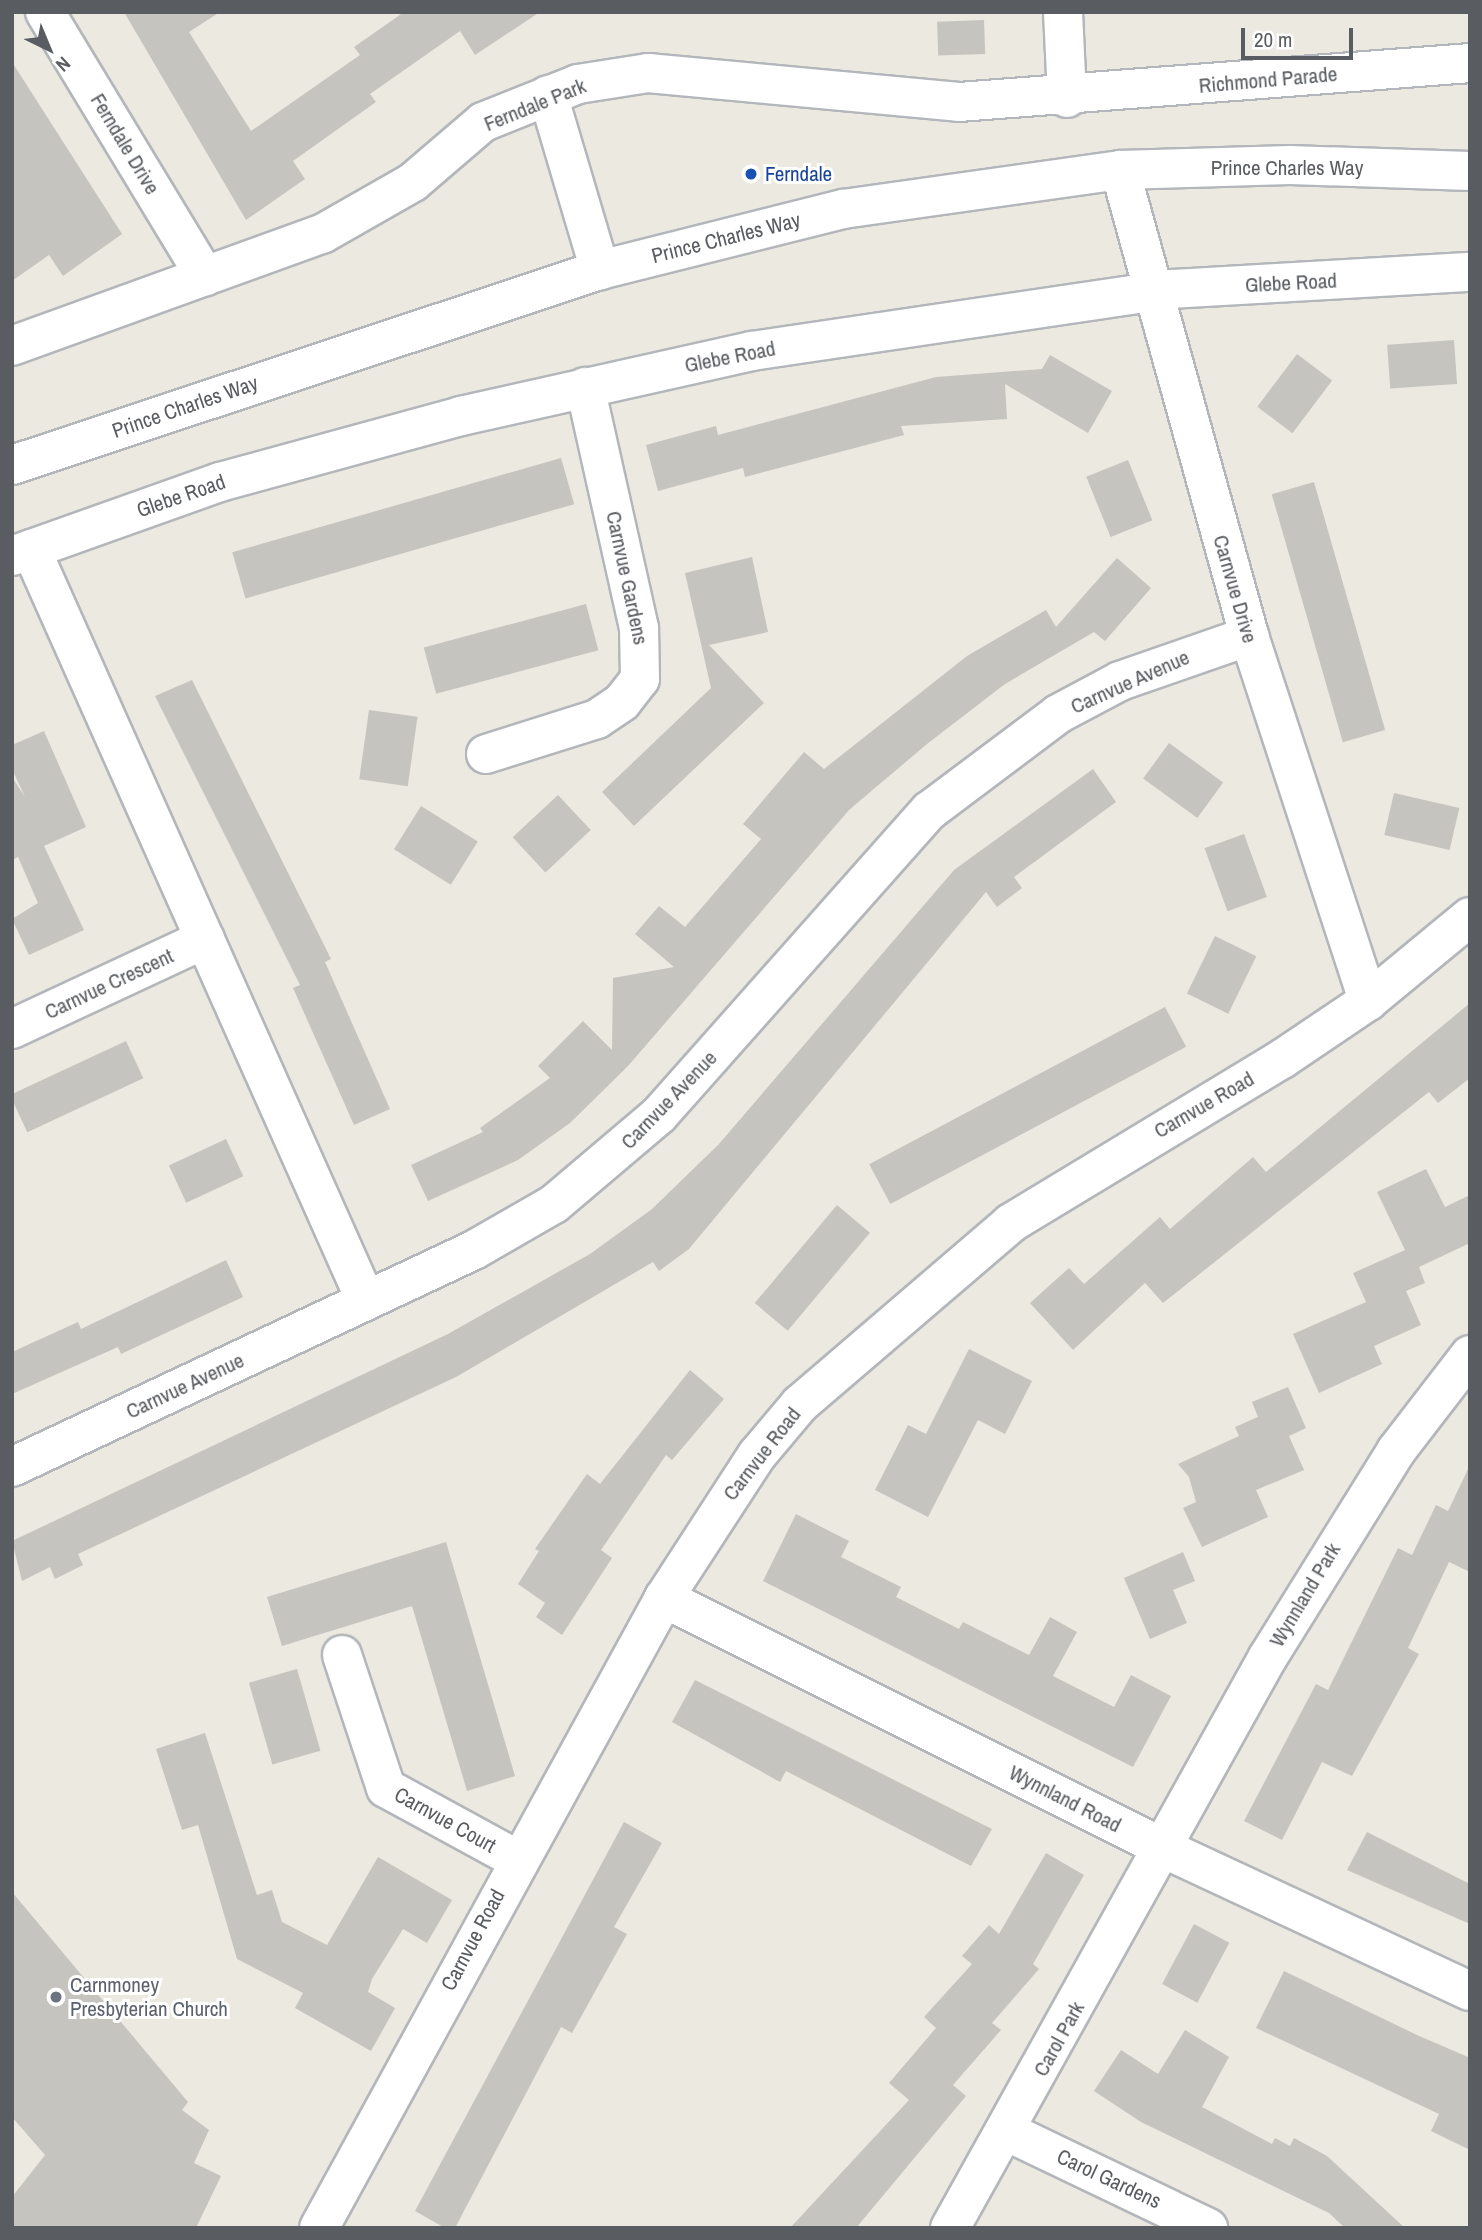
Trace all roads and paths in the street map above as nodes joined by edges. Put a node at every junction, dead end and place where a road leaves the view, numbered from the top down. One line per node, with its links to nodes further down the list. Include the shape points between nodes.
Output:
1 (45, 12): 10 (street, Ferndale Drive)
2 (1063, 12): 5 (street)
3 (1470, 63): 5 (street, Richmond Parade)
4 (548, 95): 5 (street, Ferndale Park, via 648,73 959,102); 8 (street); 10 (street, Ferndale Park, via 483,122 413,182 322,234)
5 (1067, 98)
6 (1120, 170): 7 (street, Prince Charles Way, via 1290,165); 8 (street, Prince Charles Way, via 844,209); 11 (street, Carnvue Drive)
7 (1470, 171)
8 (600, 270): 14 (street, Prince Charles Way)
9 (1470, 272): 11 (street, Glebe Road)
10 (205, 276): 12 (street, Ferndale Park)
11 (1149, 292): 13 (street, Glebe Road, via 752,351); 16 (street, Carnvue Drive)
12 (12, 346)
13 (585, 387): 15 (street, Glebe Road, via 219,482); 17 (street, Carnvue Gardens, via 639,628 640,679 622,702 597,719)
14 (12, 465)
15 (22, 553): 19 (street)
16 (1249, 636): 20 (street, Carnvue Drive); 22 (street, Carnvue Avenue, via 1120,681 1058,714 998,758 883,855 659,1115 611,1161 543,1211)
17 (486, 754)
18 (1470, 917): 20 (street, Carnvue Road)
19 (205, 939): 21 (street, Carnvue Crescent); 22 (street)
20 (1368, 1002): 25 (street, Carnvue Road, via 1093,1169 945,1274 800,1404 749,1466)
21 (12, 1029)
22 (366, 1301): 24 (street, Carnvue Avenue)
23 (1470, 1355): 27 (street, Wynnland Park, via 1337,1541)
24 (12, 1467)
25 (664, 1598): 27 (street, Wynnland Road); 28 (street, Carnvue Road)
26 (342, 1655): 28 (street, Carnvue Court, via 386,1788)
27 (1165, 1849): 29 (street, Wynnland Road); 30 (street, Carol Park)
28 (516, 1859): 31 (street, Carnvue Road)
29 (1470, 1991)
30 (1008, 2132): 32 (street, Carol Park); 33 (street, Carol Gardens)
31 (319, 2228)
32 (950, 2228)
33 (1208, 2228)

